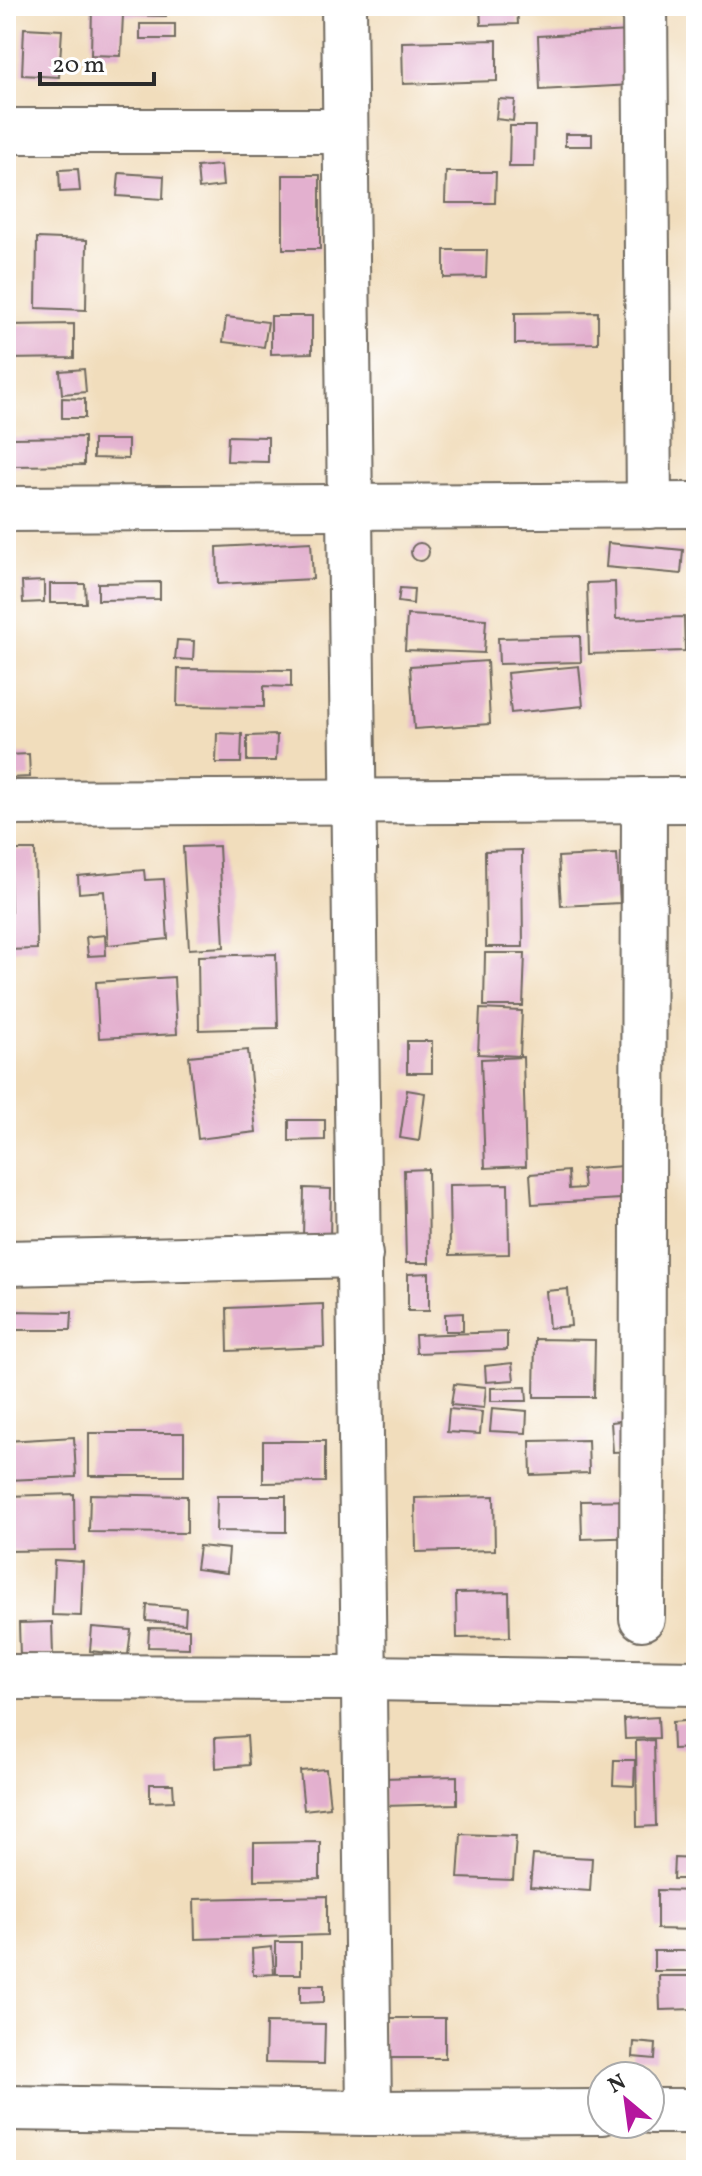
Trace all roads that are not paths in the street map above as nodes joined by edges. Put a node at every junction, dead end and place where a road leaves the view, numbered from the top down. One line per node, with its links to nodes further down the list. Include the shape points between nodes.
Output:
1 (344, 6): 4 (street)
2 (645, 6): 6 (street)
3 (6, 131): 4 (street)
4 (345, 131): 7 (street)
5 (696, 505): 6 (street)
6 (649, 506): 7 (street)
7 (350, 507): 8 (street); 11 (street)
8 (6, 509)
9 (644, 800): 10 (street); 11 (street); 15 (street)
10 (696, 800)
11 (354, 801): 12 (street); 13 (street)
12 (6, 803)
13 (360, 1255): 14 (street); 17 (street)
14 (6, 1263)
15 (642, 1618)
16 (6, 1677): 17 (street)
17 (364, 1678): 18 (street); 23 (street)
18 (696, 1683)
19 (6, 2108): 23 (street)
20 (666, 2111): 21 (street)
21 (696, 2111)
22 (586, 2112): 23 (street)
23 (369, 2113)

